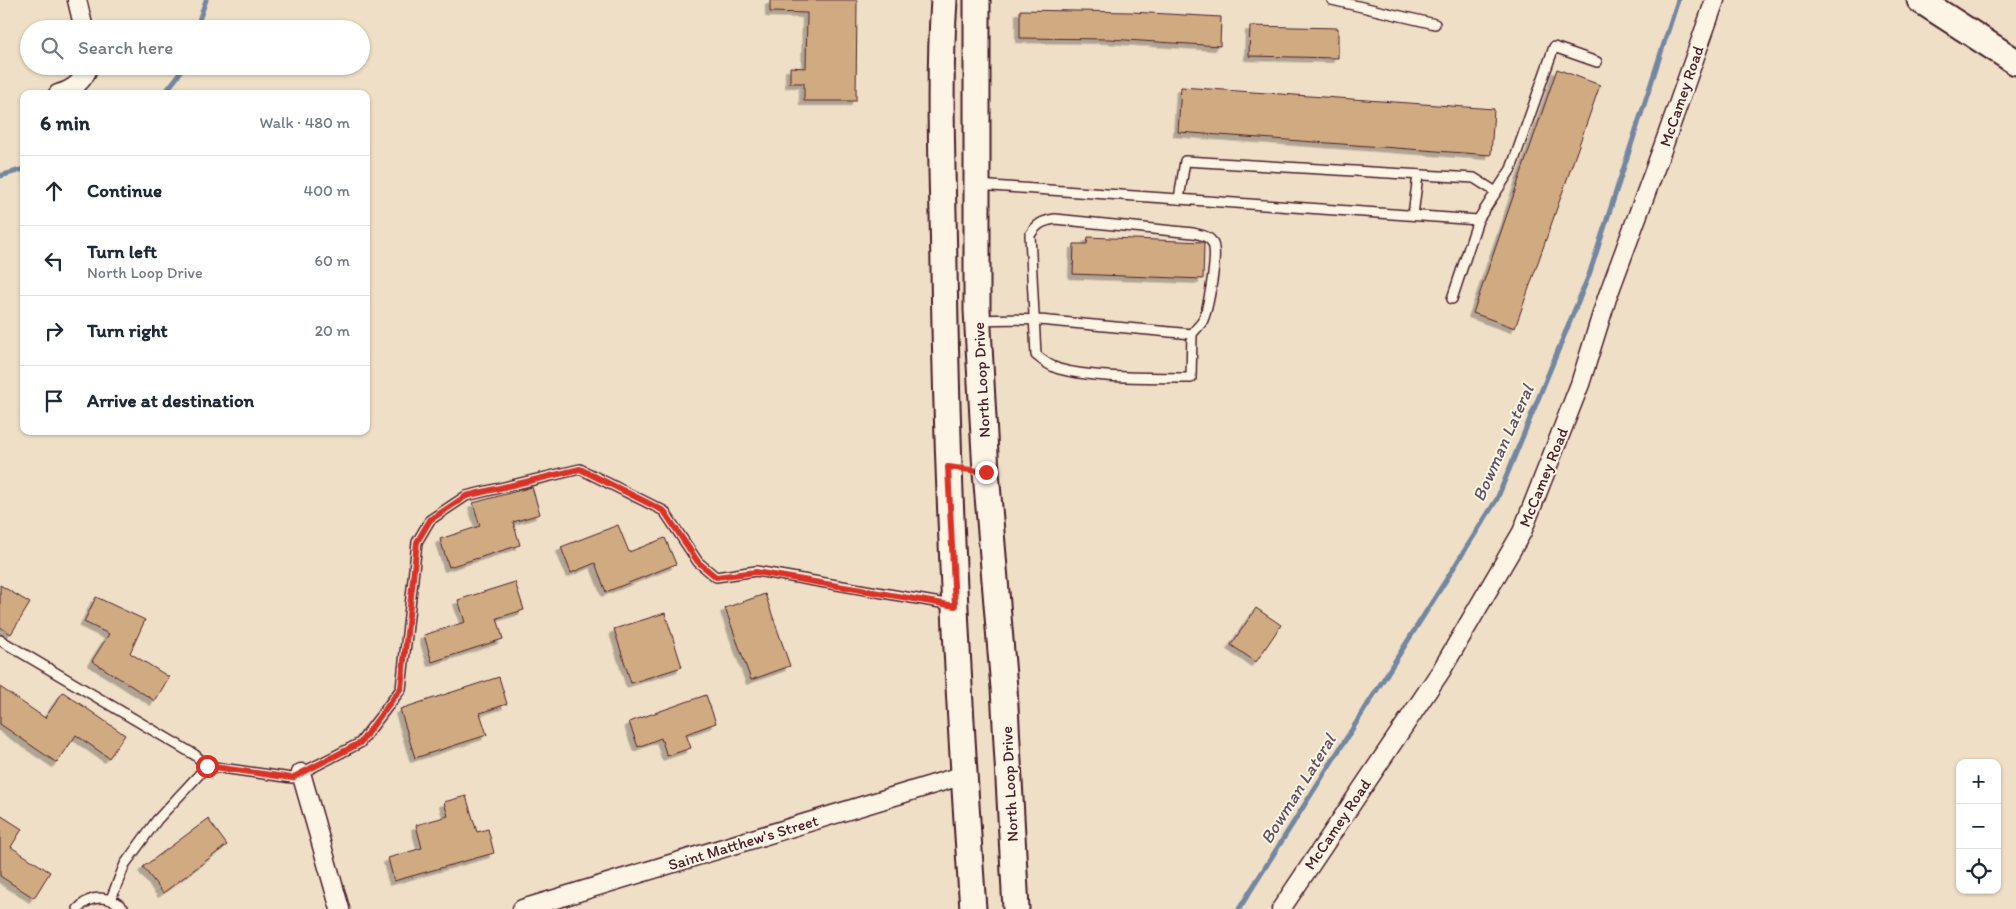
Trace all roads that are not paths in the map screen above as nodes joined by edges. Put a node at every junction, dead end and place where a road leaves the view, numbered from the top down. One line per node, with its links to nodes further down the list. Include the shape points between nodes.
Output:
1 (77, 0): 7 (street)
2 (944, 0): 23 (main road, North Loop Drive, via 941,84)
3 (977, 0): 14 (main road, North Loop Drive)
4 (1332, 0): 8 (lane)
5 (1715, 0): 37 (street, McCamey Road, via 1607,298 1580,384 1522,532 1440,671)
6 (1920, 0): 10 (main road)
7 (82, 20)
8 (1435, 24)
9 (1597, 62): 15 (lane, via 1554,47 1511,169)
10 (2016, 62)
11 (86, 75): 12 (street)
12 (70, 90)
13 (1418, 175): 15 (lane, via 1474,178); 16 (lane, via 1185,161); 17 (lane)
14 (977, 185): 16 (lane); 21 (main road, North Loop Drive)
15 (1496, 192): 18 (lane)
16 (1179, 199): 17 (lane)
17 (1413, 215): 18 (lane)
18 (1478, 220): 19 (lane)
19 (1452, 299)
20 (1034, 319): 21 (lane); 22 (lane); 22 (lane, via 1036,355 1059,369 1093,374 1191,378); 22 (lane, via 1030,235 1036,225 1055,219 1207,237 1213,244 1213,275 1203,321)
21 (978, 320): 24 (main road, North Loop Drive)
22 (1192, 334)
23 (948, 467): 24 (main road); 25 (main road, North Loop Drive)
24 (986, 472): 36 (main road, North Loop Drive, via 1004,688)
25 (955, 606): 28 (lane, via 756,572 716,577 698,562 664,511 580,469 466,496 430,520 417,542 401,688 360,743); 29 (main road, North Loop Drive)
26 (0, 640): 27 (lane, via 195,755)
27 (207, 766): 28 (lane, via 292,778); 30 (lane, via 157,820 126,864)
28 (301, 773): 33 (street)
29 (964, 776): 34 (street, Saint Matthew's Street); 35 (main road, North Loop Drive)
30 (110, 899): 31 (lane, via 91,900); 32 (lane)
31 (78, 909)
32 (124, 909)
33 (340, 909)
34 (522, 909)
35 (974, 909)
36 (1016, 909)
37 (1281, 909)

